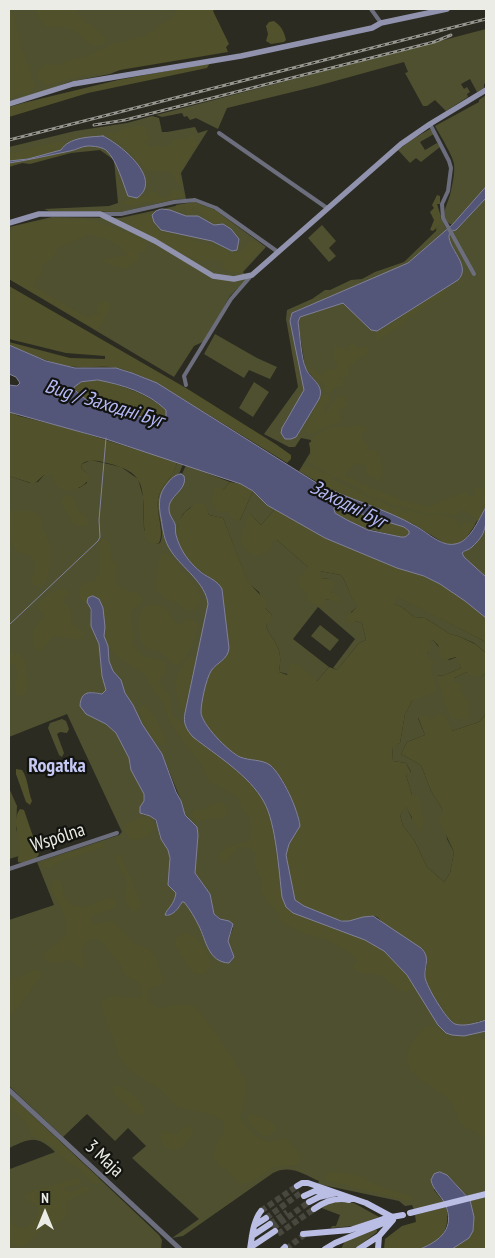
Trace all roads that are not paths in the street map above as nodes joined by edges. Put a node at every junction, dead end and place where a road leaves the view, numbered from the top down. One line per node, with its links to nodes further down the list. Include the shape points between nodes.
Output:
1 (370, 9): 3 (street)
2 (447, 9): 3 (main road)
3 (381, 23): 5 (main road, via 372,28 262,52 73,84)
4 (486, 90): 6 (main road)
5 (9, 104)
6 (430, 124): 8 (main road, via 401,144); 15 (street, via 451,168 448,191 442,204 443,218)
7 (219, 133): 8 (street)
8 (327, 208): 13 (main road)
9 (100, 214): 10 (street); 11 (main road); 12 (main road, via 39,214)
10 (122, 214): 11 (street); 13 (street, via 195,200 216,208)
11 (118, 222): 14 (main road, via 213,276 234,279)
12 (9, 223)
13 (278, 252): 14 (main road)
14 (254, 272): 16 (street, via 231,299 190,364 184,376)
15 (474, 274)
16 (186, 385)
17 (117, 833): 18 (street, Wspólna)
18 (9, 869)
19 (9, 1090): 32 (street, 3 Maja)
20 (330, 1191): 22 (highway); 23 (highway); 23 (highway, via 308,1186)
21 (486, 1194): 24 (highway)
22 (345, 1195): 23 (highway); 26 (highway)
23 (306, 1197): 26 (highway, via 344,1199)
24 (412, 1214)
25 (403, 1216): 26 (highway)
26 (390, 1218): 28 (highway, via 350,1230); 29 (highway); 31 (highway)
27 (269, 1223): 30 (highway); 30 (highway); 30 (highway)
28 (308, 1234)
29 (379, 1236): 35 (highway); 36 (highway)
30 (253, 1240)
31 (335, 1243): 33 (highway); 34 (highway)
32 (180, 1249)
33 (319, 1249)
34 (325, 1249)
35 (359, 1249)
36 (378, 1249)

